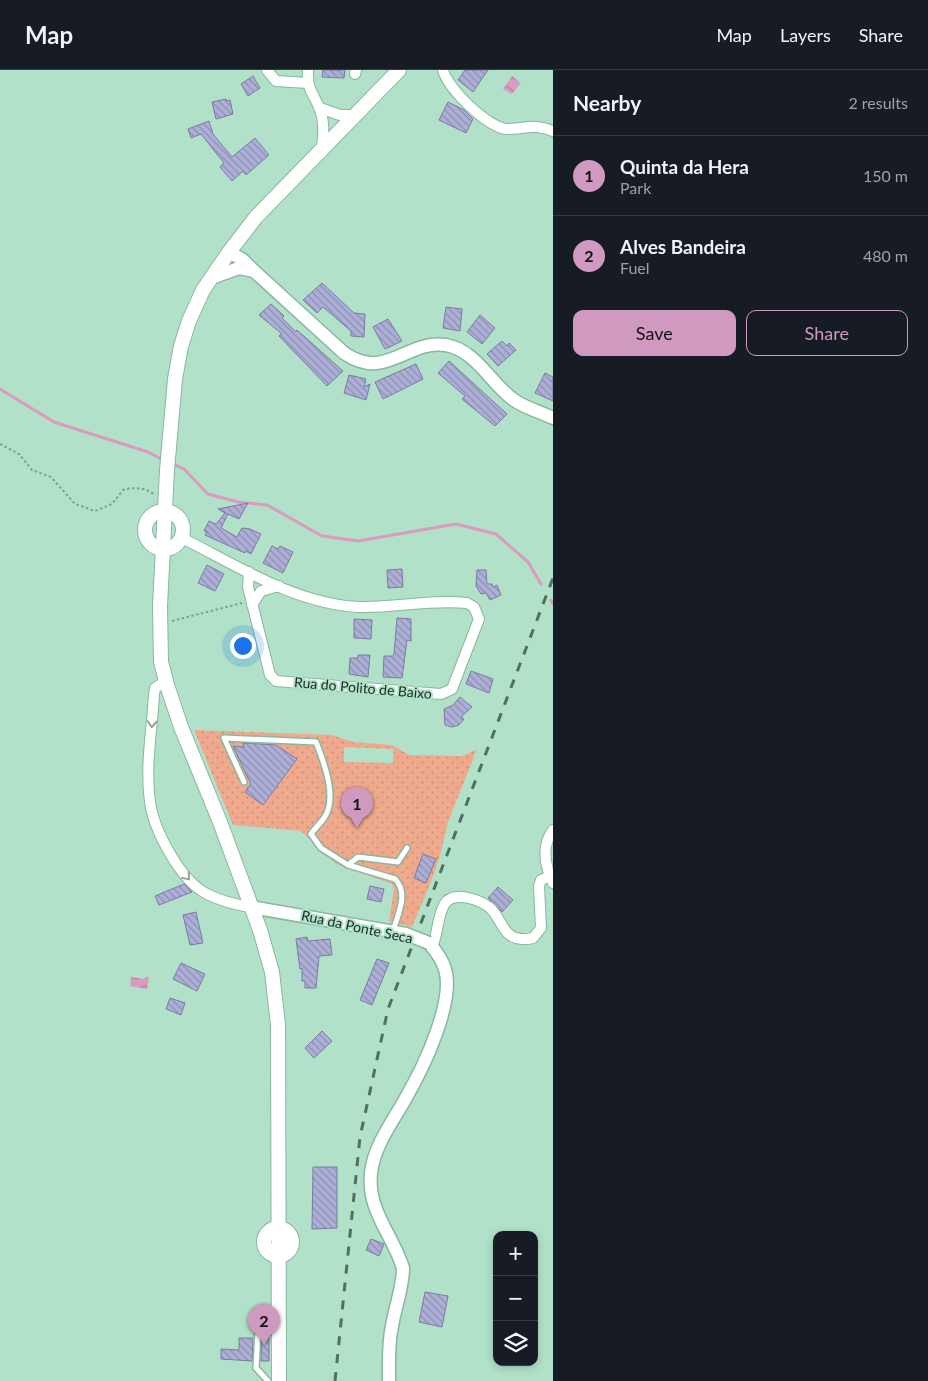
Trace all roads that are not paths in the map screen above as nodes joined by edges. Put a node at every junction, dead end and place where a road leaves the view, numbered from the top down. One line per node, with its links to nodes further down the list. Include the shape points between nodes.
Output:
1 (267, 70): 5 (street, via 276,81)
2 (308, 70): 5 (street)
3 (399, 70): 6 (main road)
4 (443, 70): 9 (street, via 455,93 493,124 506,129 540,125)
5 (308, 83): 7 (street, via 312,97)
6 (355, 115): 7 (street); 8 (main road)
7 (327, 117): 8 (street); 10 (street)
8 (340, 131): 10 (main road)
9 (553, 131)
10 (322, 149): 11 (main road)
11 (244, 231): 12 (main road); 13 (street, via 244,252)
12 (229, 252): 13 (street, via 237,264); 14 (main road)
13 (249, 268): 14 (street, via 231,270); 15 (street, via 355,360 378,364 431,345 446,345 473,358 515,400)
14 (211, 278): 16 (main road, via 181,346 175,379)
15 (553, 418)
16 (166, 504): 17 (main road, via 181,520); 18 (main road); 18 (main road, via 149,517 145,528 152,545)
17 (182, 538): 18 (main road, via 175,546); 19 (street, Rua do Polito de Baixo)
18 (164, 549): 22 (main road, via 160,624)
19 (249, 572): 20 (street, Rua do Polito de Baixo); 21 (street, Rua do Polito de Baixo)
20 (279, 586): 21 (street, via 261,591); 21 (street, Rua do Polito de Baixo, via 305,598 360,607 467,603 474,607 478,619 452,689 441,694 272,680)
21 (252, 603)
22 (166, 681): 28 (main road); 28 (street, Rua da Ponte Seca, one-way to 28, via 155,688 150,754 150,804 157,828 176,863 191,882 206,894)
23 (244, 782): 26 (lane, via 224,738 316,742 327,769 329,794 325,817 311,834 321,848)
24 (553, 830): 27 (street, via 547,838 546,854)
25 (407, 848): 26 (lane, via 398,862 358,857)
26 (348, 865): 29 (lane, via 395,878 400,884 403,891)
27 (551, 879): 30 (street, via 541,880 538,886 541,928 533,938 516,939 508,934 489,907 462,897 451,897 441,912 436,938)
28 (251, 907): 29 (street, Rua da Ponte Seca); 31 (main road, via 272,972 278,1025)
29 (393, 932): 30 (street, Rua da Ponte Seca, bridge)
30 (431, 945): 36 (street, via 441,957 446,971 442,1014 429,1052 387,1130 371,1173 376,1214 403,1268 400,1296 391,1326)
31 (279, 1228): 32 (main road, via 288,1232 292,1240 290,1249); 32 (main road, via 270,1230 264,1241 269,1253)
32 (278, 1256): 33 (main road)
33 (279, 1304): 34 (lane, via 258,1330 256,1368); 35 (main road)
34 (268, 1381)
35 (279, 1381)
36 (389, 1381)

